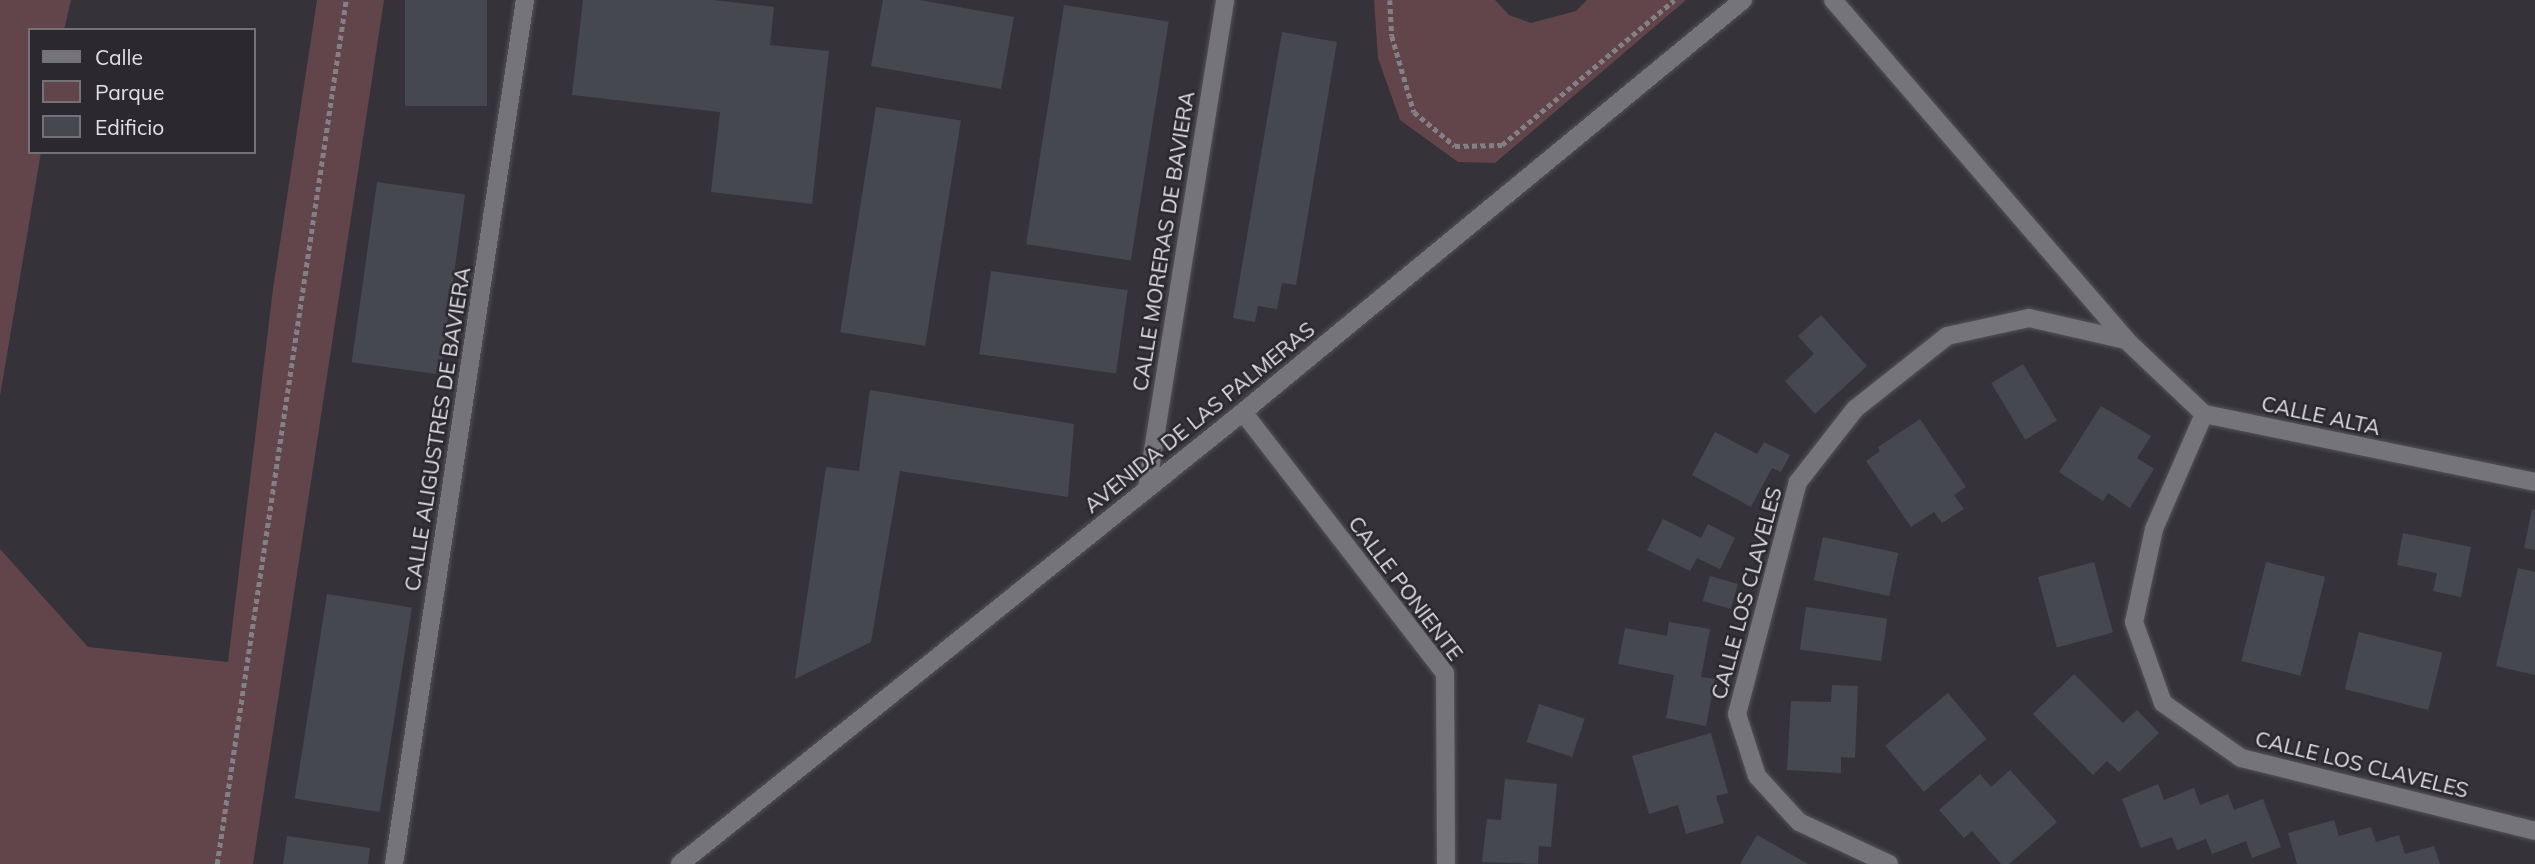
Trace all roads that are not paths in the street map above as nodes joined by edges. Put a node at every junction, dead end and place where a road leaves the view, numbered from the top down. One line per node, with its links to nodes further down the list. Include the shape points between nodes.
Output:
1 (524, 0): 11 (street, CALLE ALIGUSTRES DE BAVIERA)
2 (1225, 0): 9 (street, CALLE MORERAS DE BAVIERA)
3 (1743, 0): 6 (street, AVENIDA DE LAS PALMERAS)
4 (1833, 0): 5 (street)
5 (2126, 340): 7 (street); 14 (street, CALLE LOS CLAVELES, via 2029,318 1947,335 1855,410 1798,482 1737,714 1757,776 1799,822)
6 (1242, 412): 9 (street, AVENIDA DE LAS PALMERAS); 13 (street, CALLE PONIENTE, via 1445,673)
7 (2204, 414): 8 (street, CALLE ALTA); 10 (street, CALLE LOS CLAVELES, via 2154,529 2134,622 2163,703 2241,758)
8 (2535, 482)
9 (1147, 488): 12 (street, AVENIDA DE LAS PALMERAS)
10 (2535, 831)
11 (394, 864)
12 (680, 864)
13 (1446, 864)
14 (1889, 864)

